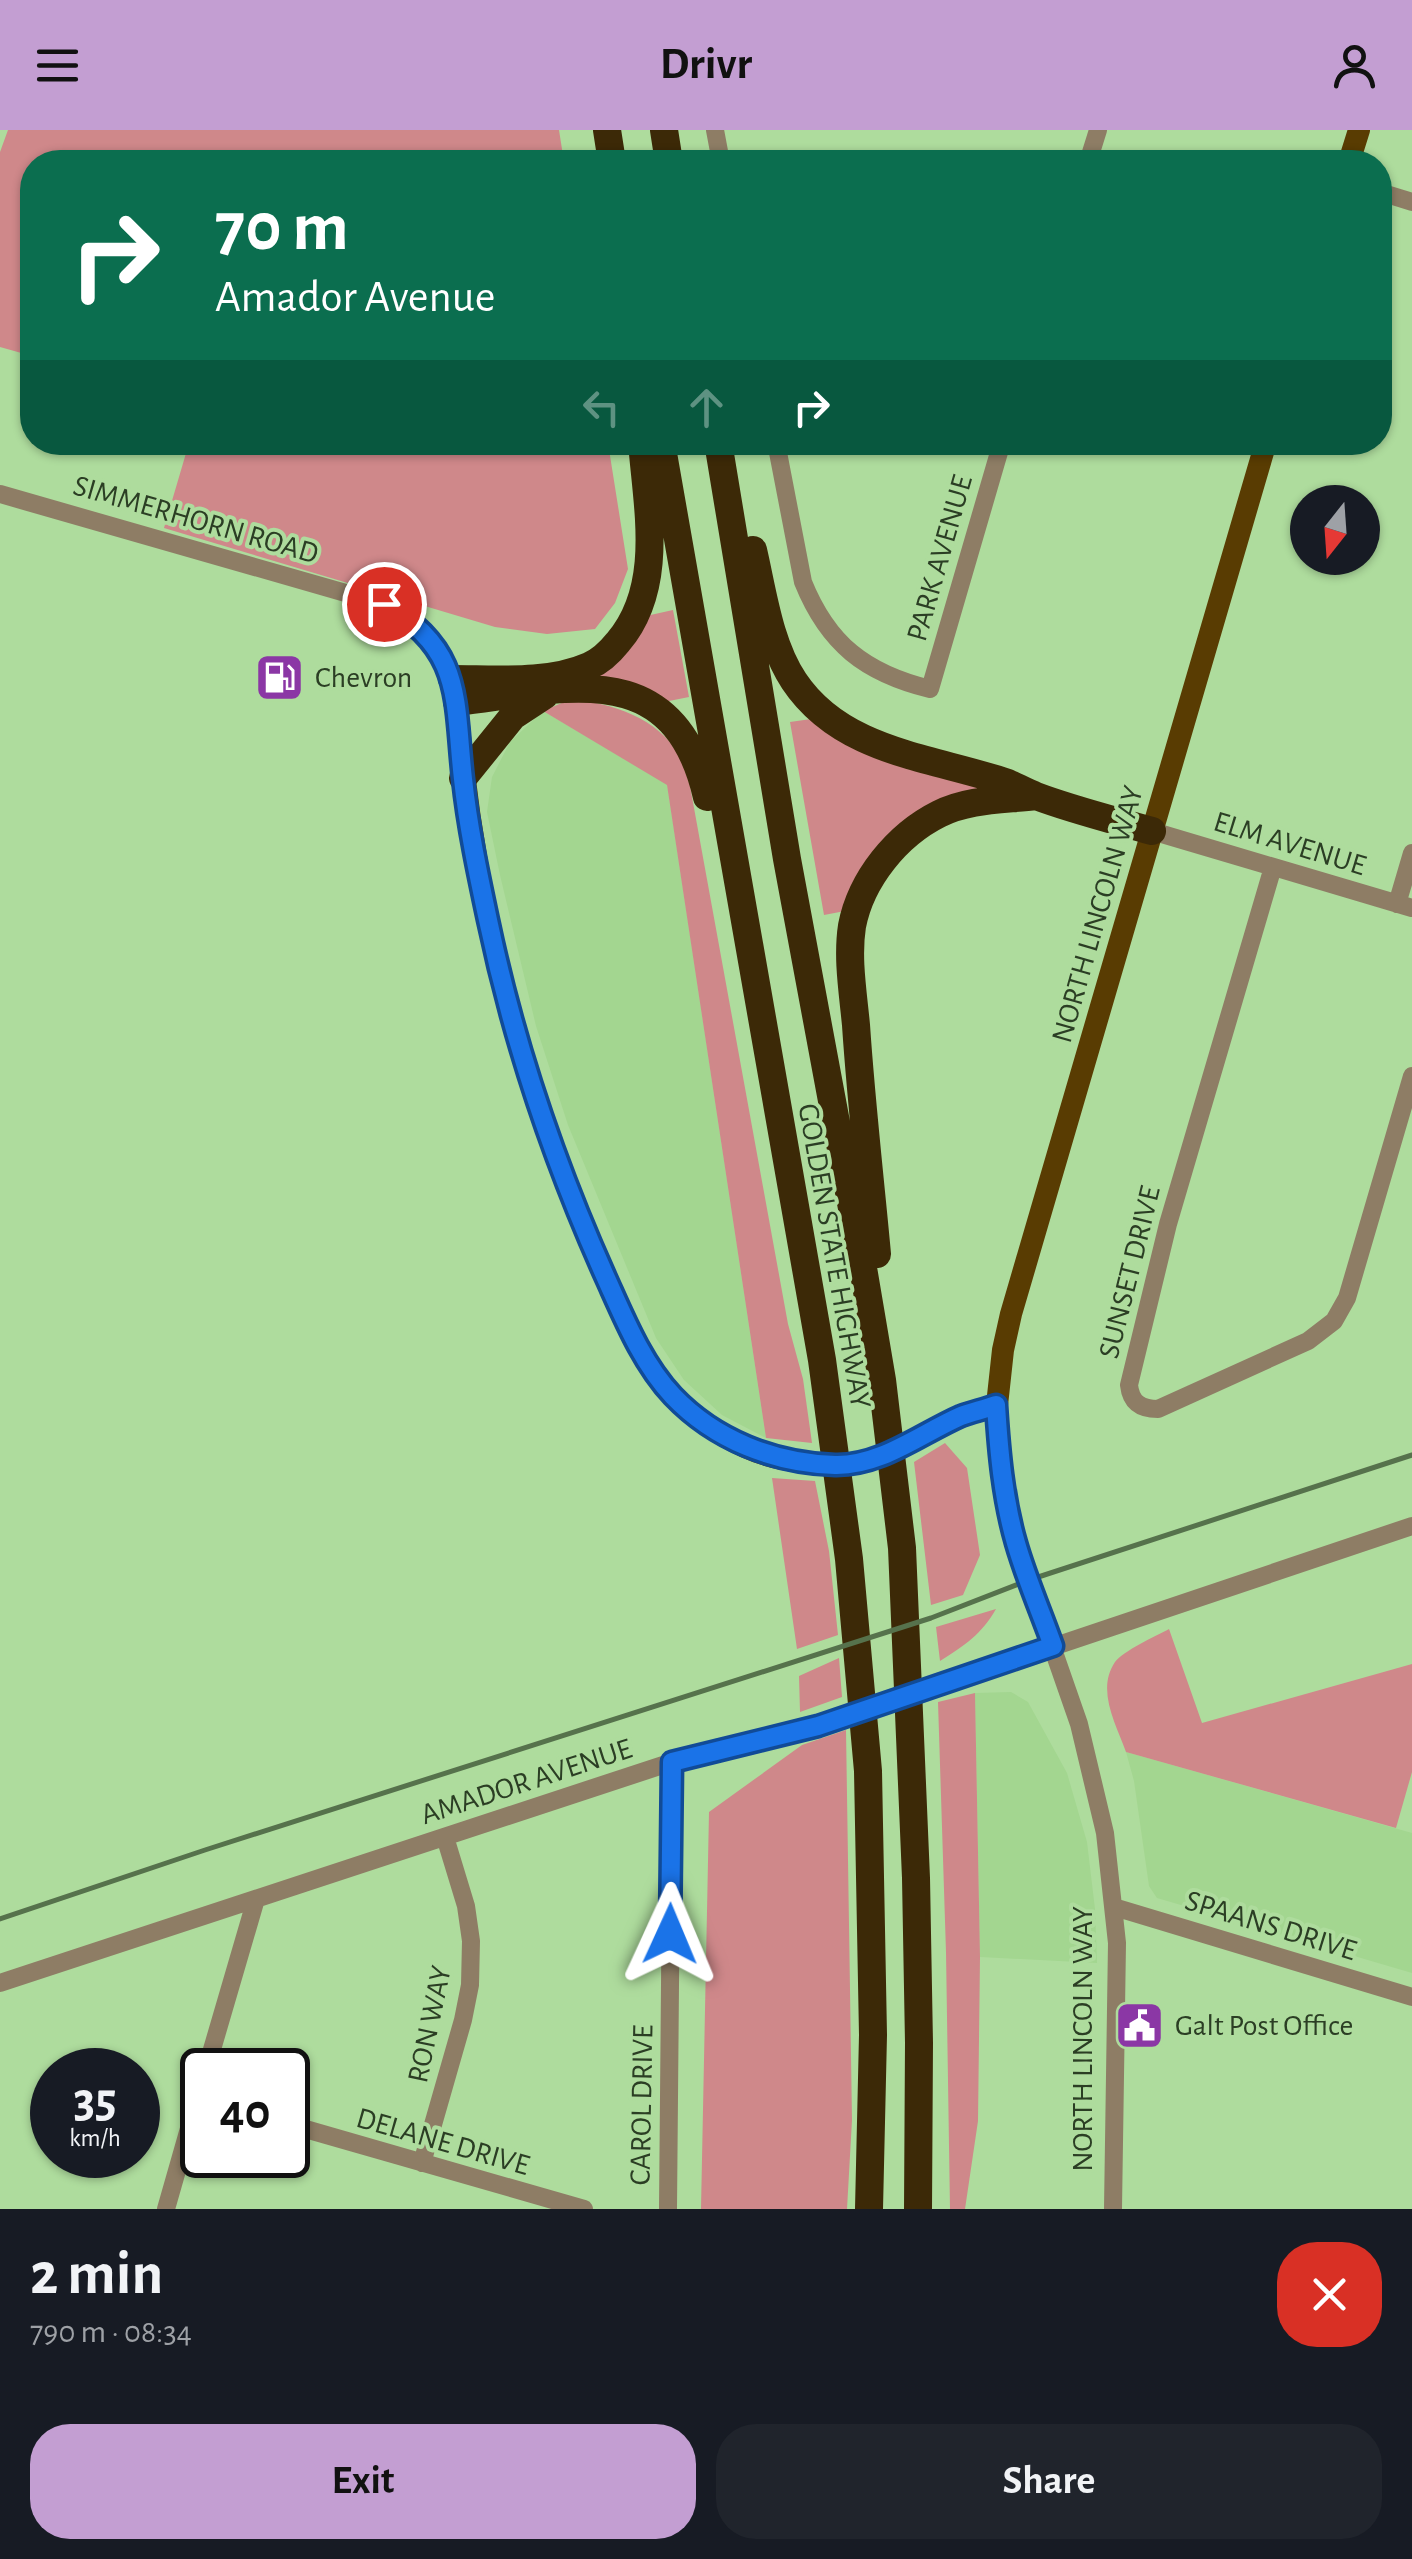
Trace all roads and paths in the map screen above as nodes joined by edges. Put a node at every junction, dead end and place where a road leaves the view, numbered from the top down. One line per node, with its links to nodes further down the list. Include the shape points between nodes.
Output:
1 (643, 455): 9 (highway, via 649,565 626,633 589,666)
2 (662, 455): 17 (highway, GOLDEN STATE HIGHWAY)
3 (724, 455): 19 (highway, GOLDEN STATE HIGHWAY, via 787,859)
4 (726, 455): 12 (highway, via 778,650 806,697 867,742)
5 (779, 455): 6 (street, PARK AVENUE, via 804,582 825,625 877,672 930,690)
6 (998, 455)
7 (1262, 455): 13 (main road, NORTH LINCOLN WAY)
8 (0, 494): 9 (street, SIMMERHORN ROAD, via 384,604 433,644)
9 (454, 690): 10 (highway); 11 (main road, SIMMERHORN ROAD)
10 (554, 690): 11 (highway, via 514,716); 17 (highway, via 629,694 681,734 704,784)
11 (463, 778): 20 (main road, SIMMERHORN ROAD, via 488,920 544,1126 617,1303 672,1395 723,1435 762,1453 838,1465 891,1452)
12 (1036, 796): 13 (highway); 19 (highway, via 961,806 922,824 882,860 852,925)
13 (1152, 831): 15 (street, ELM AVENUE); 20 (main road, NORTH LINCOLN WAY, via 1011,1314)
14 (1412, 853): 16 (street)
15 (1274, 867): 16 (street, ELM AVENUE); 18 (street, SUNSET DRIVE, via 1156,1268 1128,1386 1136,1403 1158,1409 1308,1341 1334,1321 1347,1298)
16 (1404, 906)
17 (746, 937): 33 (highway, GOLDEN STATE HIGHWAY, via 822,1360 862,1680 872,1942)
18 (1412, 1076)
19 (882, 1380): 37 (highway, GOLDEN STATE HIGHWAY, via 902,1548 916,1878)
20 (996, 1405): 22 (street, NORTH LINCOLN WAY, via 1008,1510)
21 (1412, 1526): 22 (street, AMADOR AVENUE)
22 (1053, 1646): 23 (street, AMADOR AVENUE, via 818,1726); 26 (street, NORTH LINCOLN WAY, via 1092,1770)
23 (672, 1762): 24 (street, AMADOR AVENUE); 36 (street, CAROL DRIVE)
24 (444, 1837): 25 (street, AMADOR AVENUE); 32 (street, RON WAY, via 466,1906 470,1985)
25 (256, 1899): 27 (street, AMADOR AVENUE); 29 (street)
26 (1114, 1907): 28 (street, SPAANS DRIVE); 38 (street, NORTH LINCOLN WAY)
27 (0, 1983)
28 (1412, 1996)
29 (212, 2048)
30 (310, 2131): 32 (street, DELANE DRIVE)
31 (180, 2163): 34 (street)
32 (422, 2164): 35 (street, DELANE DRIVE)
33 (868, 2202)
34 (166, 2209)
35 (584, 2209)
36 (668, 2209)
37 (918, 2209)
38 (1112, 2209)

